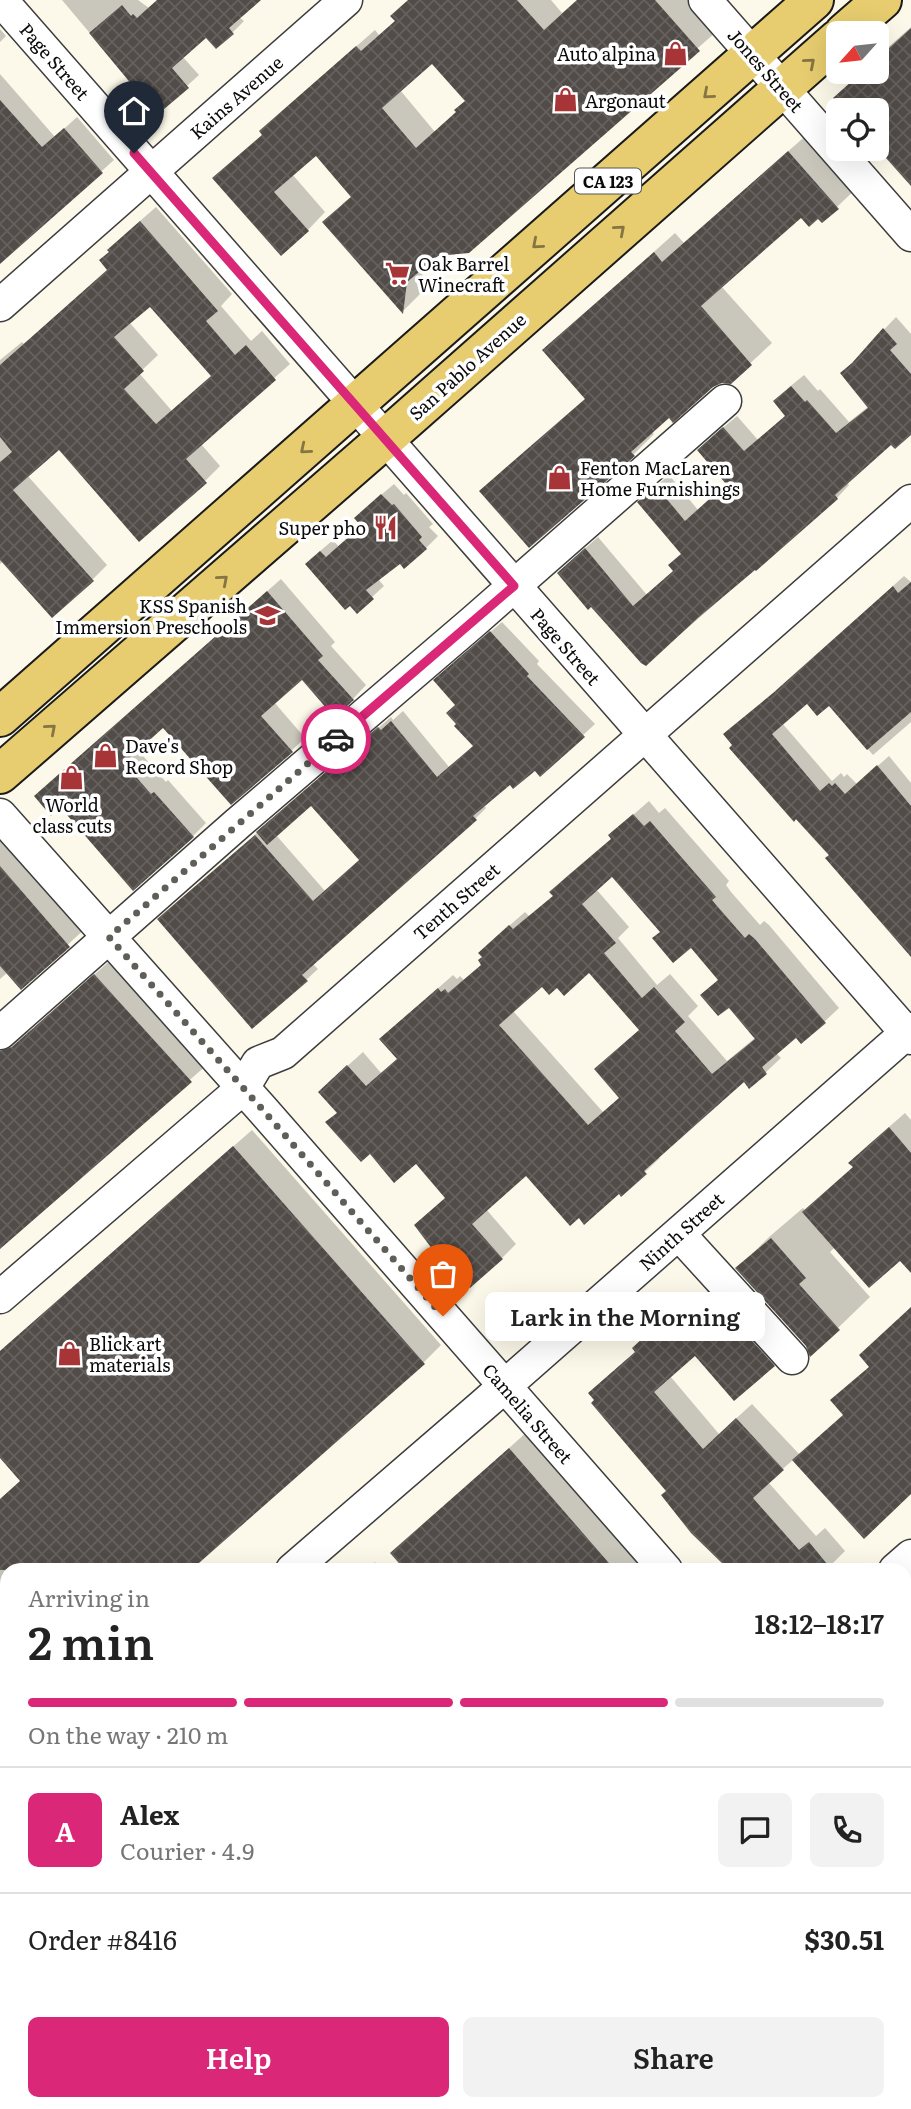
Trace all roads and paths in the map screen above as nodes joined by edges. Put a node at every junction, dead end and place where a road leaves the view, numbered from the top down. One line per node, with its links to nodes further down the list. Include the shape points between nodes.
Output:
1 (1, 0): 10 (street, Page Street)
2 (346, 0): 10 (street, Kains Avenue)
3 (705, 0): 8 (street, Jones Street)
4 (814, 0): 8 (main road, CA 123)
5 (882, 0): 6 (main road)
6 (858, 21)
7 (826, 50): 9 (main road, San Pablo Avenue / CA 123, one-way to 7)
8 (753, 54): 9 (street, Jones Street); 14 (main road, CA 123, one-way to 14)
9 (782, 88): 11 (street, Jones Street); 15 (main road, San Pablo Avenue / CA 123, one-way to 9)
10 (151, 172): 12 (street, Kains Avenue); 14 (street, Page Street)
11 (911, 235)
12 (0, 305)
13 (725, 401): 17 (street)
14 (356, 404): 15 (street, Page Street); 18 (main road, CA 123, one-way to 18)
15 (386, 438): 17 (street, Page Street); 20 (main road, San Pablo Avenue / CA 123, one-way to 15)
16 (911, 501): 19 (street, Tenth Street)
17 (514, 586): 19 (street, Page Street); 22 (street)
18 (0, 717)
19 (644, 735): 24 (street, Page Street); 25 (street, Tenth Street, via 283,1053 258,1063)
20 (0, 774)
21 (0, 815): 22 (street, Camelia Street)
22 (109, 937): 23 (street); 25 (street, Camelia Street)
23 (0, 1033)
24 (909, 1033): 26 (street, Ninth Street)
25 (243, 1088): 27 (street, Tenth Street); 29 (street, Camelia Street)
26 (679, 1234): 28 (street); 29 (street, Ninth Street)
27 (0, 1297)
28 (792, 1358)
29 (504, 1387): 30 (street, Ninth Street); 31 (street, Camelia Street)
30 (300, 1563)
31 (660, 1563)

